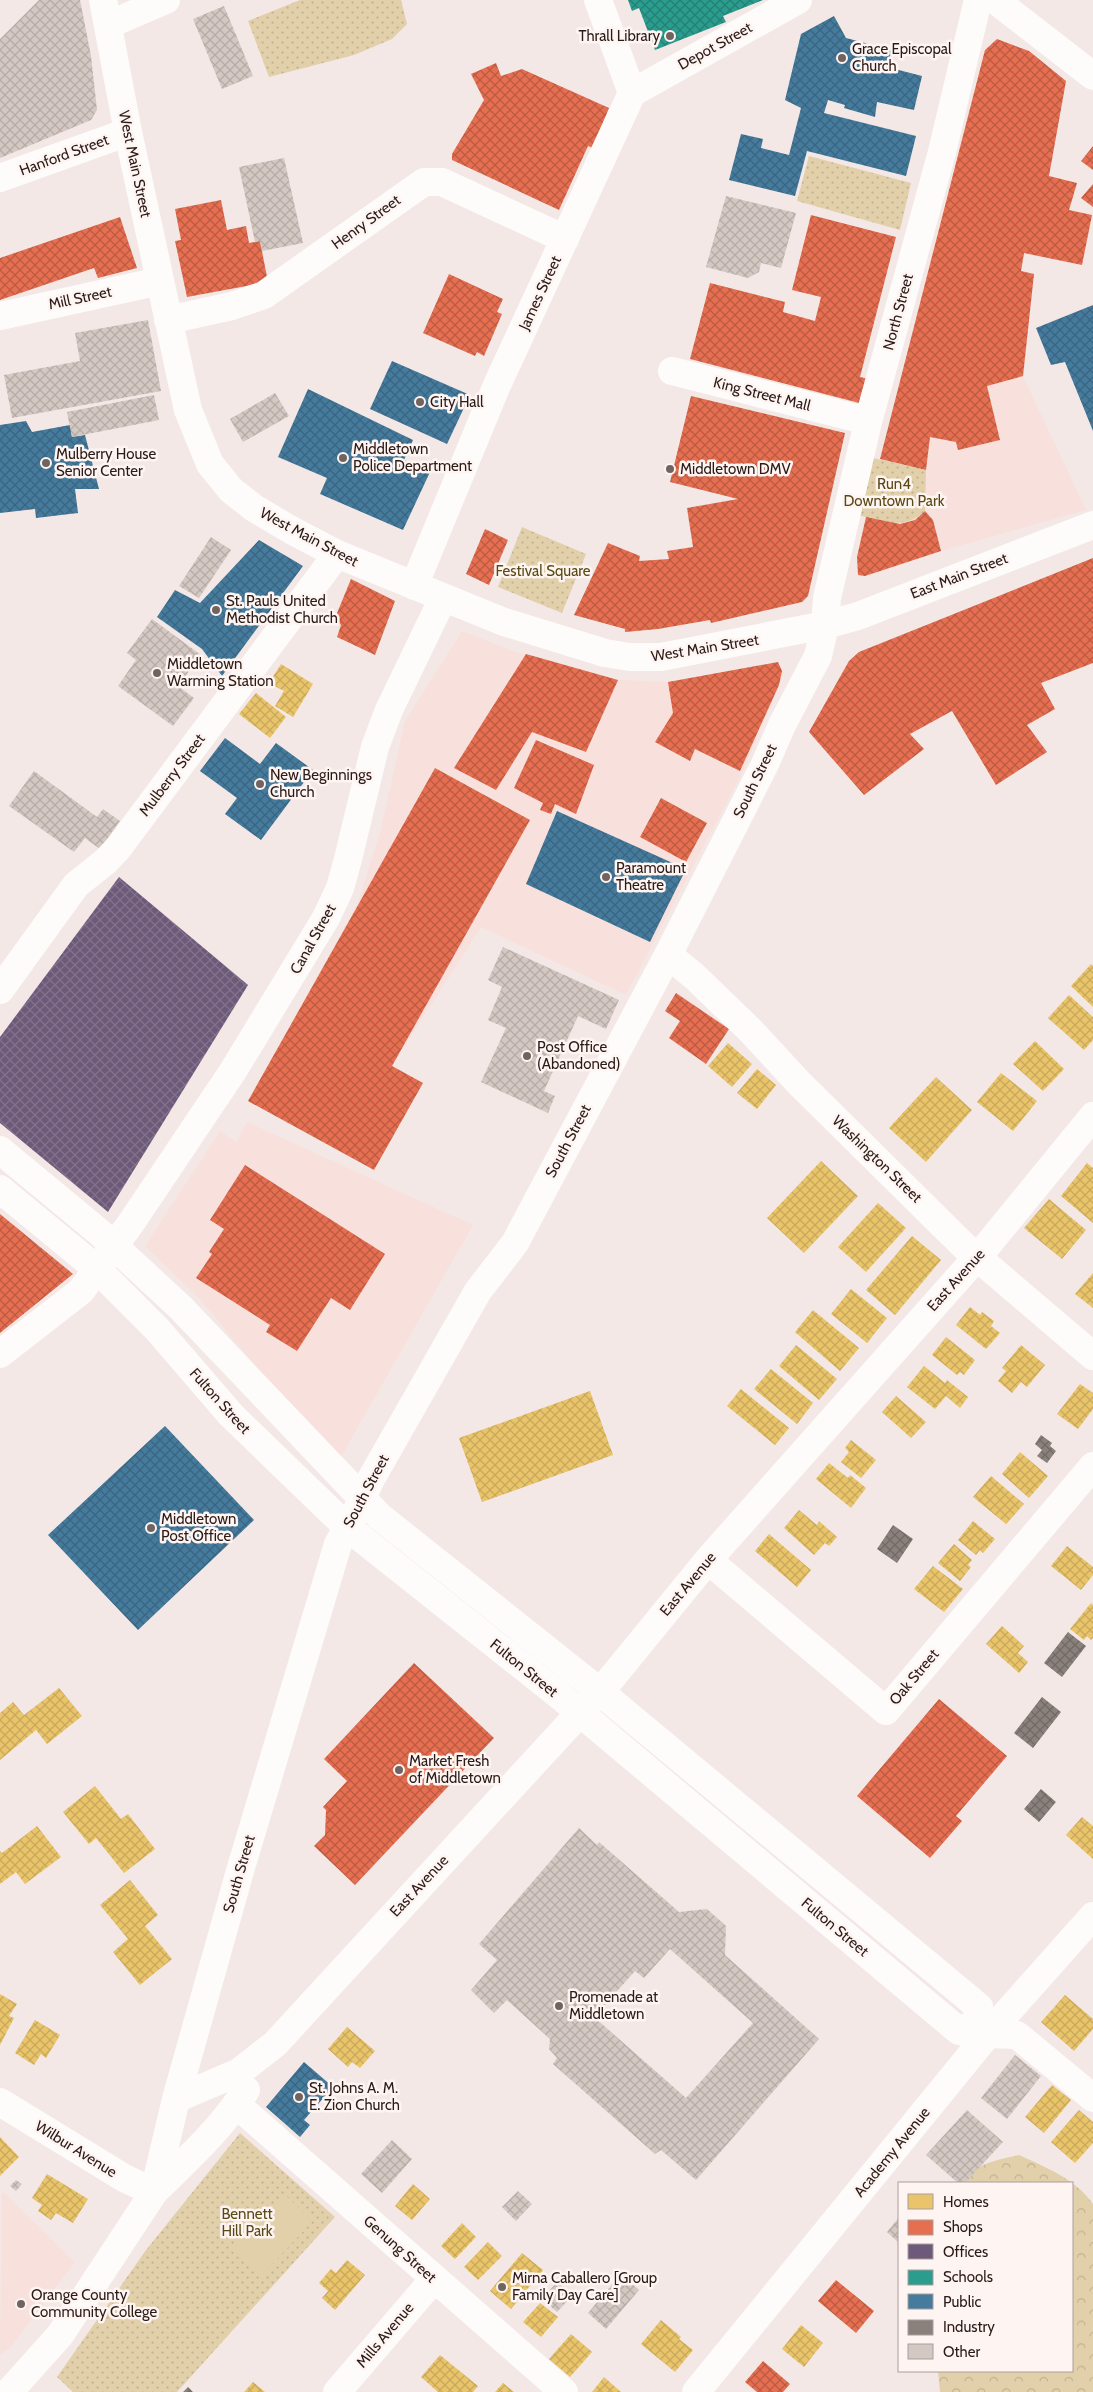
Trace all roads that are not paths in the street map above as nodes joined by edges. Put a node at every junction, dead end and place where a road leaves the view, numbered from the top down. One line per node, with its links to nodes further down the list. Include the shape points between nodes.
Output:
1 (166, 0): 6 (street)
2 (598, 0): 8 (street)
3 (798, 0): 8 (street, Depot Street)
4 (978, 0): 21 (street, North Street, via 942,152 868,422 827,598)
5 (995, 0): 7 (street)
6 (105, 12): 9 (street, West Main Street)
7 (1093, 76)
8 (632, 93): 11 (street, James Street)
9 (128, 132): 10 (street, Hanford Street); 12 (street, West Main Street)
10 (0, 178)
11 (565, 238): 14 (street, Henry Street, via 442,182 424,182 264,295 232,306); 19 (street, James Street, via 497,386)
12 (160, 281): 13 (street, Mill Street); 14 (street, West Main Street)
13 (0, 316)
14 (168, 320): 18 (street, West Main Street, via 188,410 210,464 231,490 254,508)
15 (672, 371): 16 (street, King Street Mall)
16 (852, 416)
17 (1093, 525): 21 (street, East Main Street, via 858,616)
18 (337, 554): 19 (street, West Main Street); 23 (street, Mulberry Street, via 119,847 76,885)
19 (414, 586): 20 (street, West Main Street)
20 (444, 598): 21 (street, West Main Street, via 504,622 604,653 630,657 661,657); 27 (street, Canal Street, via 389,710 375,747 340,888 326,918 233,1071)
21 (825, 625): 22 (street, South Street, via 818,656)
22 (668, 955): 28 (street, Washington Street, via 744,1024 849,1133); 33 (street, South Street, via 515,1243 478,1291 371,1479)
23 (0, 990)
24 (1093, 1116): 28 (street, East Avenue)
25 (0, 1150): 27 (street, Fulton Street)
26 (0, 1189): 29 (street, Fulton Street)
27 (114, 1246): 29 (street); 33 (street, Fulton Street, via 181,1308)
28 (976, 1256): 31 (street, Washington Street); 34 (street, East Avenue)
29 (97, 1269): 30 (street, via 80,1291); 33 (street, Fulton Street, via 157,1329 231,1415)
30 (0, 1354)
31 (1093, 1356)
32 (1093, 1466): 34 (street, Oak Street, via 886,1711)
33 (356, 1512): 35 (street, Fulton Street, via 379,1516); 36 (street, Fulton Street); 41 (street, South Street, via 338,1544 240,1870)
34 (708, 1560): 35 (street, East Avenue)
35 (599, 1690): 36 (street, East Avenue); 38 (street, Fulton Street, via 979,2007)
36 (579, 1713): 38 (street, Fulton Street, via 959,2031); 39 (street, East Avenue)
37 (1093, 1916): 38 (street, Academy Avenue)
38 (982, 2028): 40 (street, via 1016,2035); 49 (street, Academy Avenue)
39 (275, 2044): 41 (street, East Avenue, via 239,2072); 43 (street, East Avenue)
40 (1093, 2098)
41 (176, 2099): 44 (street, South Street)
42 (0, 2102): 44 (street, Wilbur Avenue, via 124,2178)
43 (237, 2105): 44 (street, East Avenue, via 198,2150); 45 (street, Genung Street)
44 (154, 2192): 46 (street, South Street, via 60,2335)
45 (434, 2279): 47 (street, Mills Avenue); 48 (street, Genung Street)
46 (9, 2392)
47 (337, 2392)
48 (564, 2392)
49 (696, 2392)

